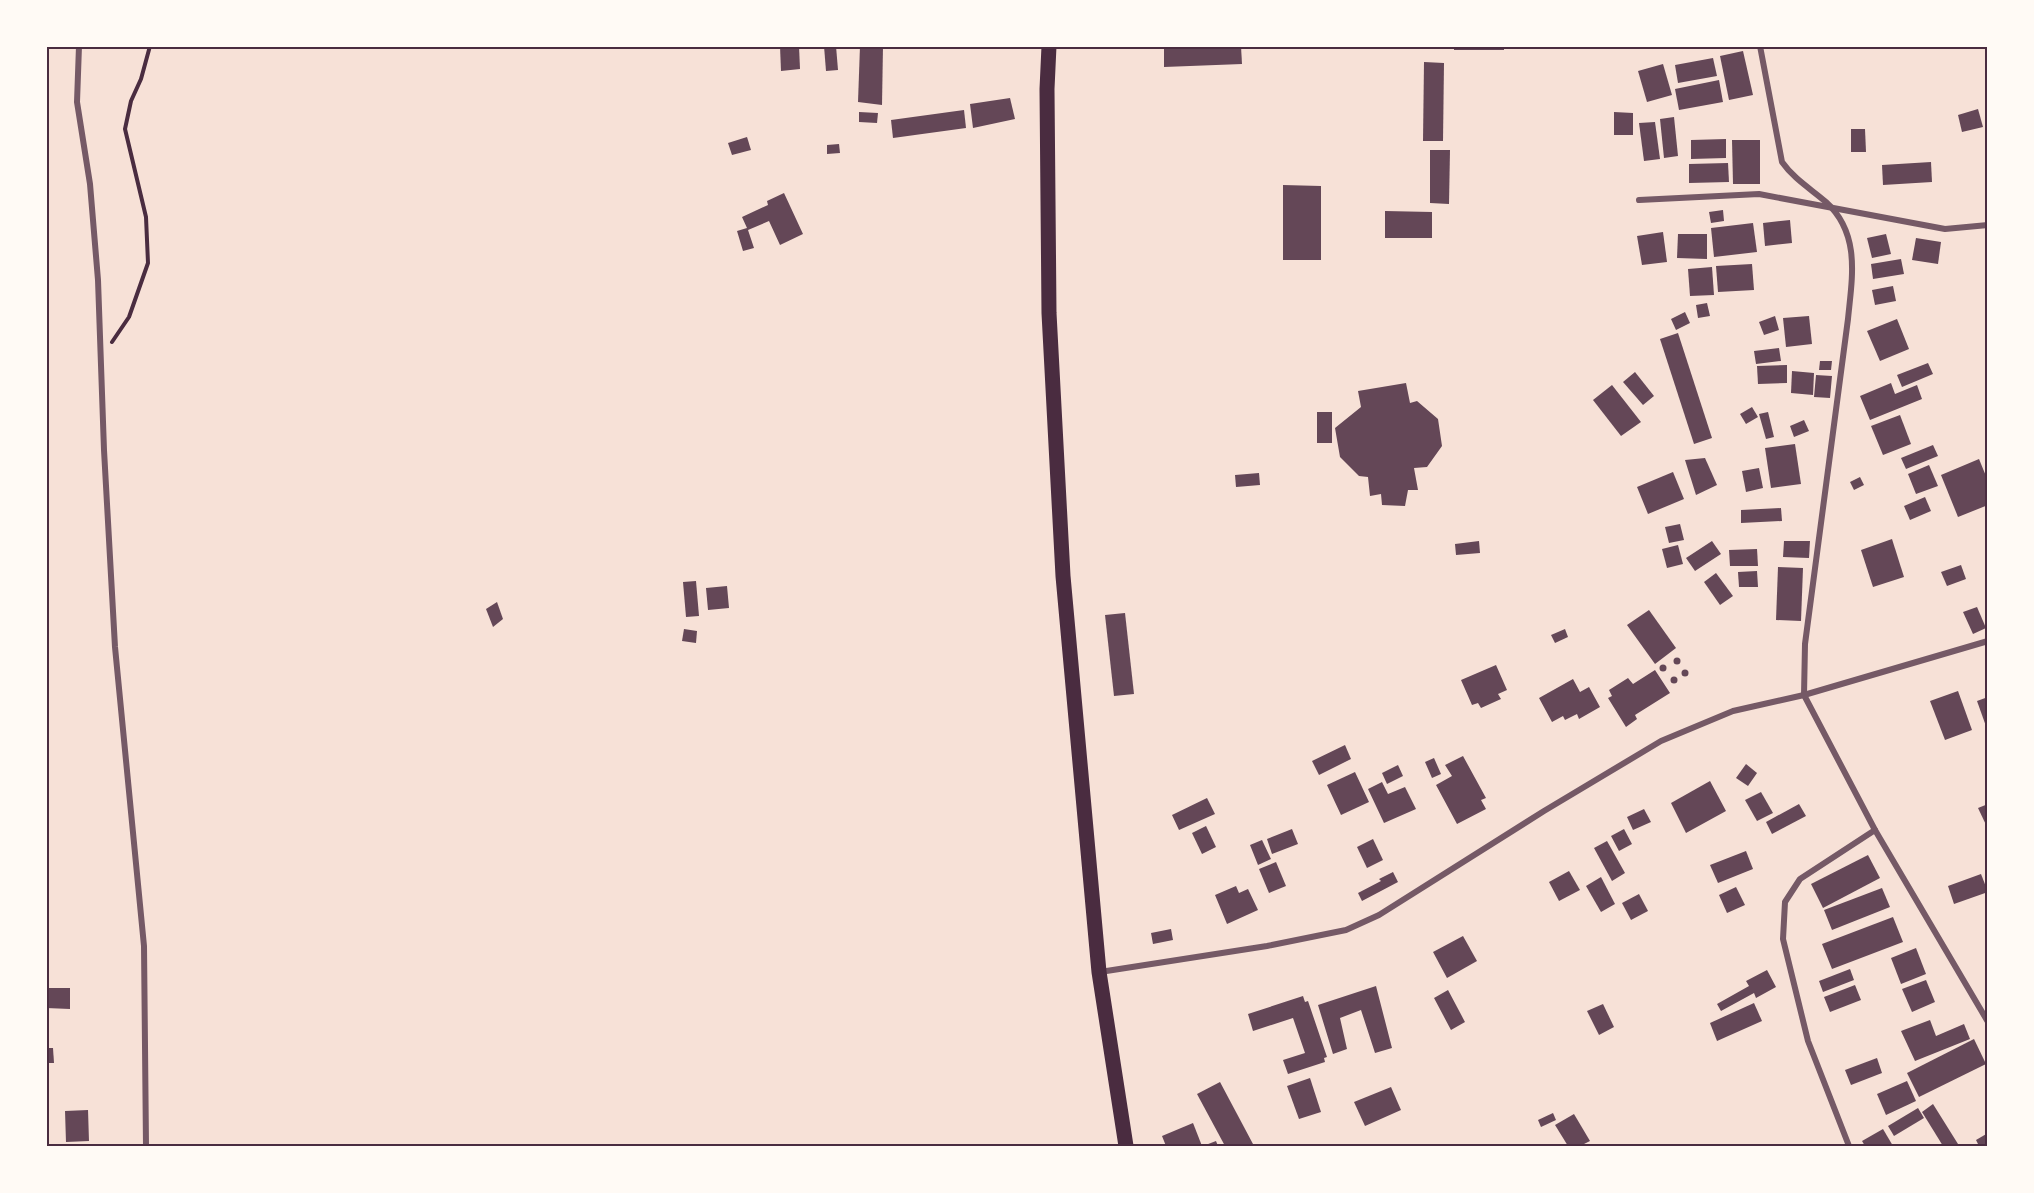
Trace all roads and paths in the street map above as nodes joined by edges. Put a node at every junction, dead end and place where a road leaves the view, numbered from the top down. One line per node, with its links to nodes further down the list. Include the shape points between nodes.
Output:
1 (79, 46): 8 (street, via 77,102 90,184)
2 (150, 46): 8 (path, via 125,129 146,217 147,263 129,317)
3 (1049, 46): 12 (main road, via 1049,313 1061,552)
4 (1760, 46): 6 (street, via 1782,162)
5 (1640, 200): 6 (street, via 1759,194)
6 (1831, 207): 7 (street, via 1945,229); 10 (street, via 1844,222 1852,270 1805,644)
7 (1988, 225)
8 (101, 357): 14 (street, via 115,647 144,946)
9 (1988, 641): 10 (street)
10 (1804, 695): 11 (street); 12 (street, via 1733,711 1661,741 1379,915 1346,930)
11 (1875, 830): 13 (street); 16 (street, via 1800,879 1785,902 1783,939 1808,1041)
12 (1099, 972): 15 (main road)
13 (1988, 1022)
14 (146, 1146)
15 (1126, 1146)
16 (1850, 1146)

